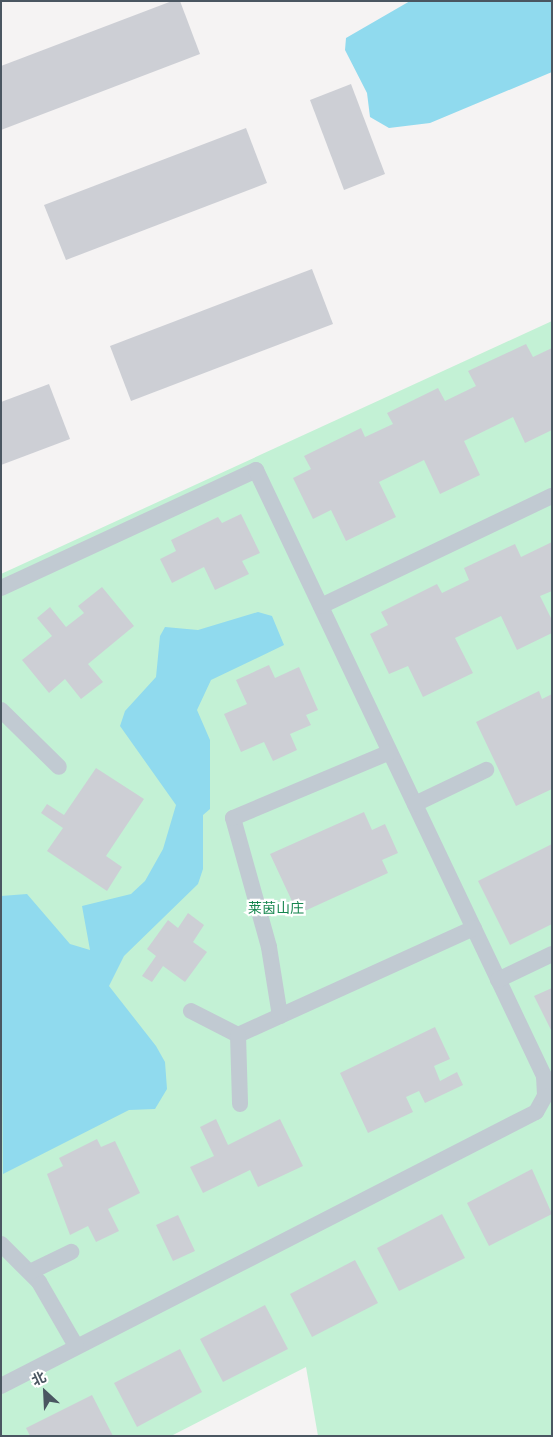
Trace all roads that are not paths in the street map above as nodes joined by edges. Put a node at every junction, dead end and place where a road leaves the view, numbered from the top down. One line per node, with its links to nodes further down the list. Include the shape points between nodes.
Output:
1 (552, 496): 3 (lane)
2 (1, 588): 3 (lane, via 256,470)
3 (321, 606): 5 (lane)
4 (1, 710): 6 (lane)
5 (390, 752): 8 (lane); 13 (lane, via 233,818 269,947)
6 (59, 767)
7 (486, 770): 8 (lane)
8 (415, 804): 9 (lane)
9 (474, 928): 11 (lane); 13 (lane)
10 (552, 954): 11 (lane)
11 (498, 980): 15 (lane, via 544,1076)
12 (191, 1011): 14 (lane)
13 (280, 1016): 14 (lane)
14 (238, 1035): 16 (lane)
15 (548, 1095): 20 (lane, via 536,1112)
16 (240, 1104)
17 (1, 1244): 19 (lane)
18 (71, 1252): 19 (lane)
19 (30, 1272): 20 (lane)
20 (76, 1346): 21 (lane)
21 (1, 1386)

